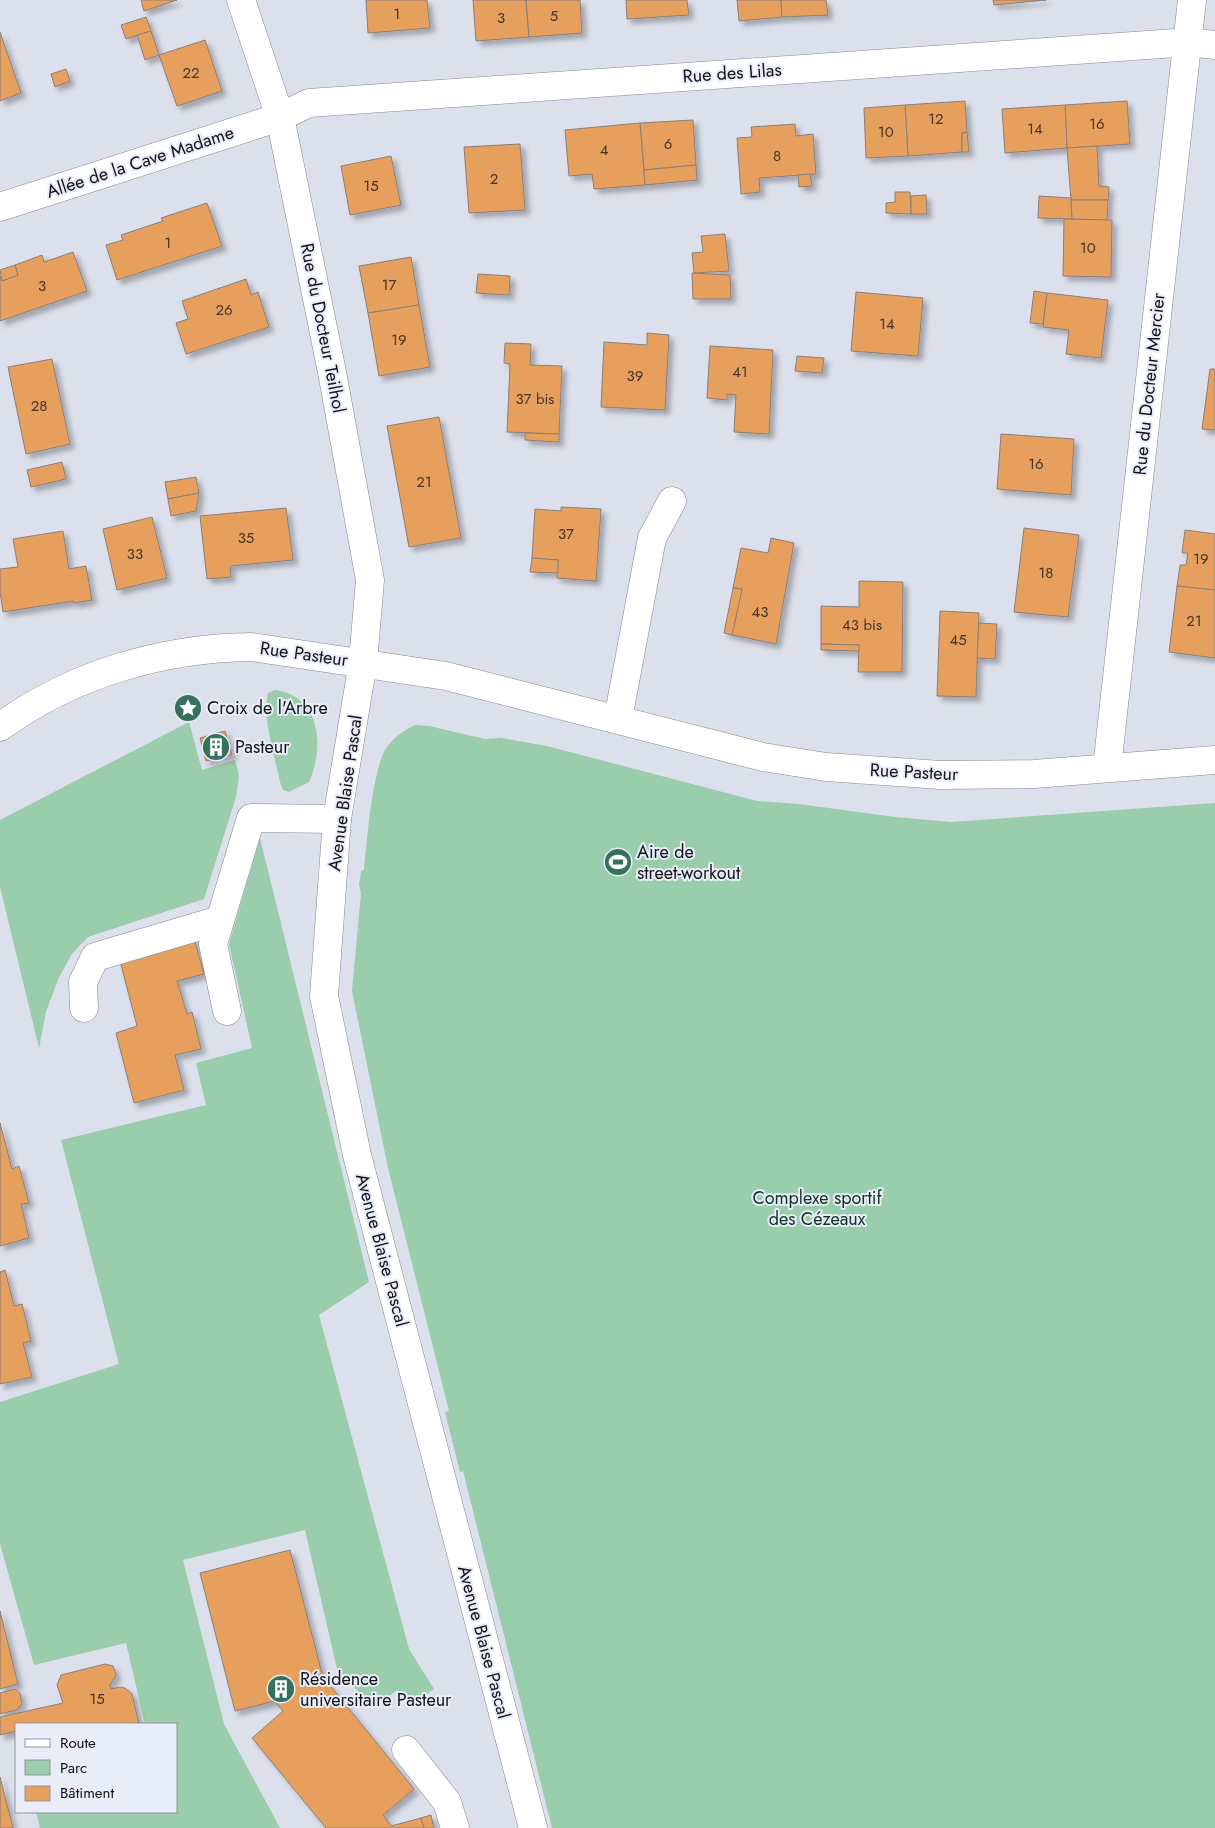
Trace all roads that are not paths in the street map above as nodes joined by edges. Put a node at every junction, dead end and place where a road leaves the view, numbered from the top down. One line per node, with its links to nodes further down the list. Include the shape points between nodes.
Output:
1 (241, 0): 5 (street, Rue du Docteur Teilhol)
2 (1192, 0): 3 (street, Rue du Docteur Mercier)
3 (1186, 42): 4 (street, Rue des Lilas); 5 (street, Rue des Lilas, via 309,103); 12 (street, Rue du Docteur Mercier)
4 (1215, 45)
5 (280, 118): 6 (street, Allée de la Cave Madame); 8 (street, Rue du Docteur Teilhol, via 370,580)
6 (0, 208)
7 (672, 502): 9 (street, via 652,538)
8 (364, 662): 9 (street, Rue Pasteur, via 446,676); 10 (street, Rue Pasteur, via 252,647 225,647 150,659 91,676 25,708); 13 (street, Avenue Blaise Pascal)
9 (618, 719): 12 (street, Rue Pasteur, via 764,757 826,767 940,775 1034,774)
10 (0, 727)
11 (1215, 760): 12 (street, Rue Pasteur)
12 (1107, 768)
13 (337, 819): 14 (street, via 251,818); 19 (street, Avenue Blaise Pascal, via 324,996 357,1155)
14 (220, 920): 15 (street, via 95,957 83,982); 16 (street, via 213,944)
15 (84, 1008)
16 (227, 1012)
17 (406, 1750): 18 (street, via 447,1802)
18 (455, 1828)
19 (533, 1828)

